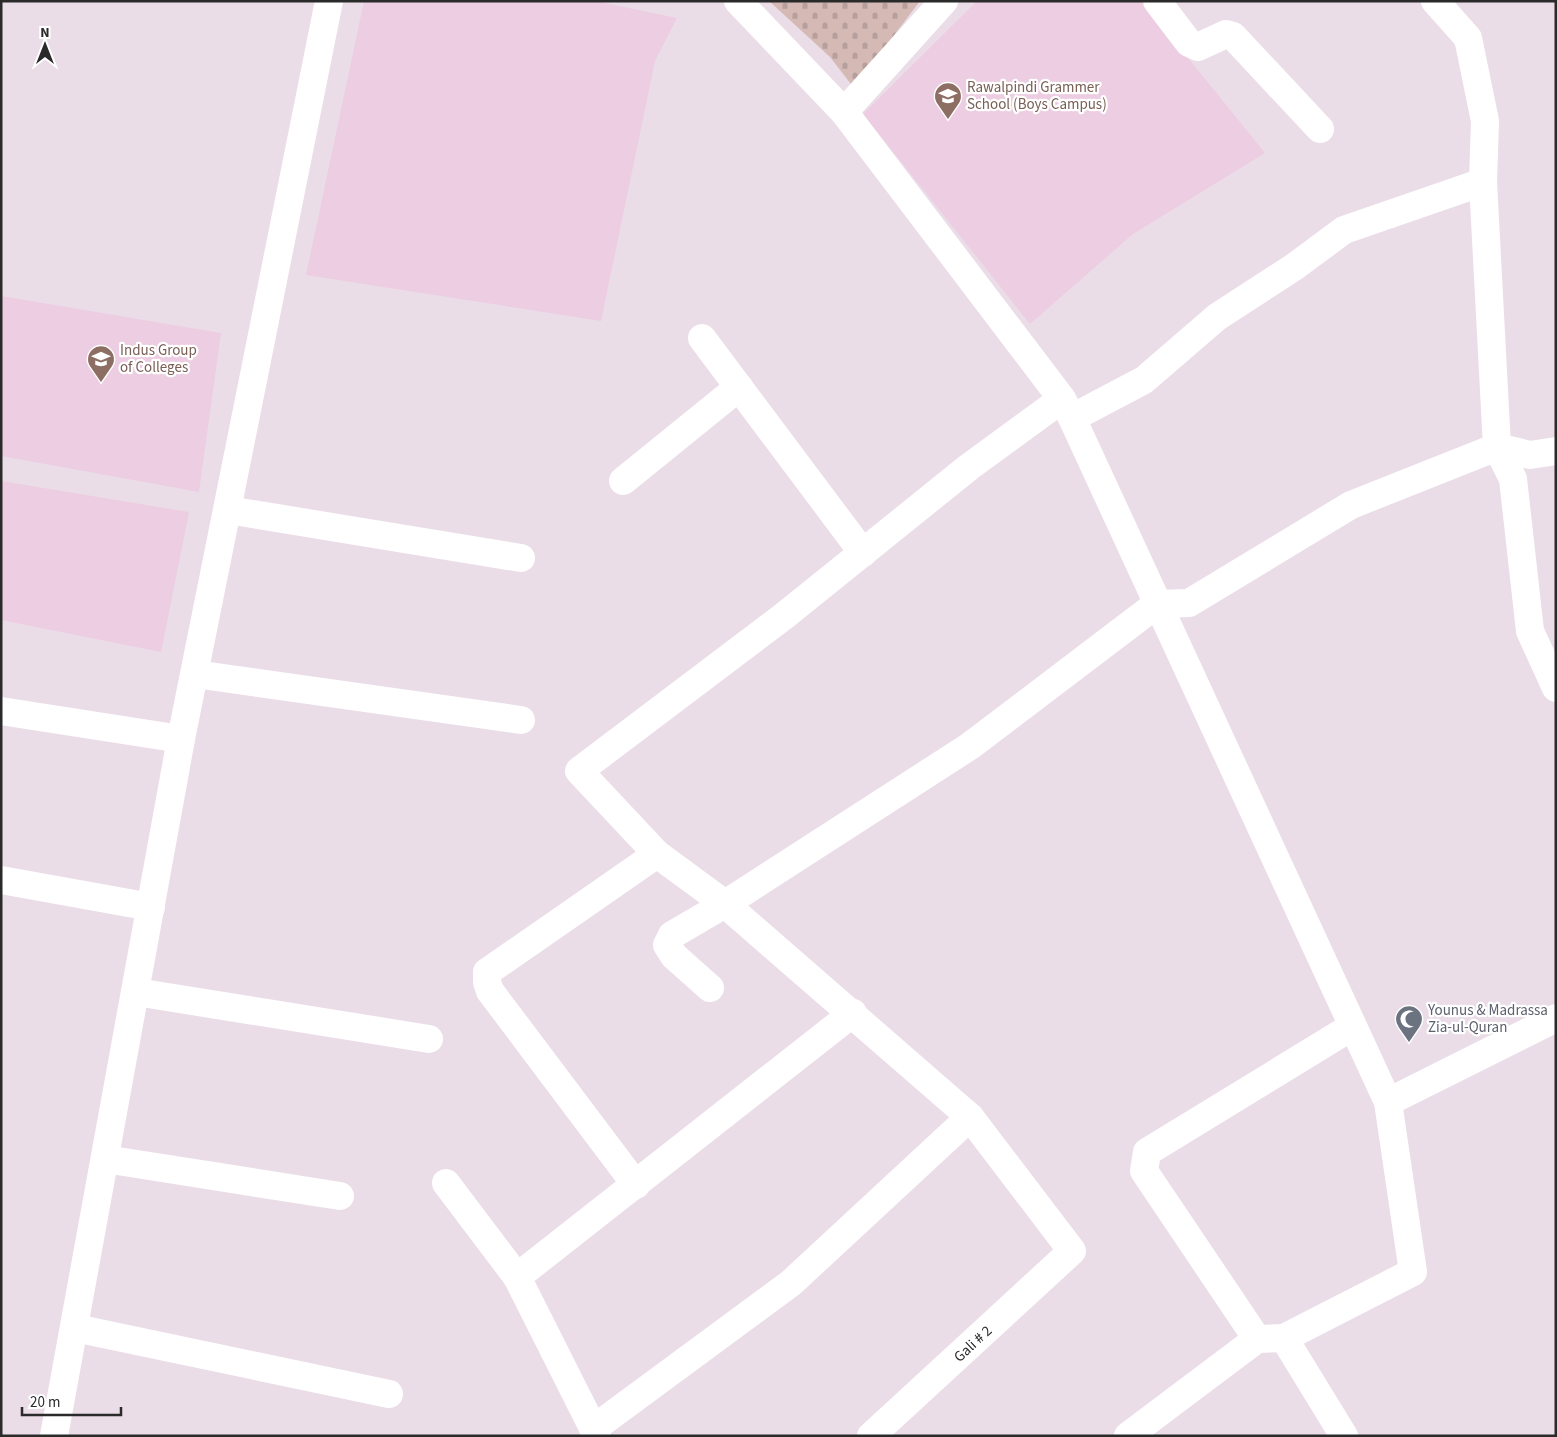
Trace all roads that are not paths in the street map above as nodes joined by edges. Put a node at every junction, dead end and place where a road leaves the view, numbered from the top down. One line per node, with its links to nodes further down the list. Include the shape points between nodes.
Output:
1 (329, 1): 15 (street)
2 (738, 1): 6 (street)
3 (944, 1): 6 (street)
4 (1157, 1): 7 (street, via 1188,43 1194,46 1226,34 1233,36)
5 (1435, 1): 8 (street, via 1468,38 1485,121)
6 (844, 112): 11 (street)
7 (1320, 129)
8 (1483, 182): 11 (street, via 1344,230 1217,317 1144,380); 12 (street)
9 (702, 338): 10 (street)
10 (739, 387): 14 (street); 16 (street)
11 (1067, 409): 16 (street, via 970,467); 18 (street)
12 (1497, 447): 13 (street, via 1530,455); 18 (street, via 1351,505 1189,603); 20 (street, via 1513,479 1530,631)
13 (1556, 451)
14 (623, 481)
15 (228, 510): 17 (street); 19 (street)
16 (863, 553): 24 (street, via 579,771)
17 (521, 558)
18 (1157, 604): 26 (street, via 970,746); 32 (street)
19 (195, 674): 22 (street); 23 (street)
20 (1556, 688)
21 (1, 711): 23 (street)
22 (521, 720)
23 (181, 739): 27 (street)
24 (657, 854): 26 (street); 38 (street, via 487,972 486,982)
25 (1, 880): 27 (street)
26 (725, 904): 28 (street, via 672,935 667,945 674,956); 30 (street)
27 (151, 907): 29 (street)
28 (710, 988)
29 (136, 992): 33 (street); 36 (street)
30 (853, 1013): 35 (street); 38 (street)
31 (1556, 1018): 34 (street)
32 (1353, 1026): 34 (street); 43 (street, via 1148,1152 1144,1161 1144,1170)
33 (430, 1039)
34 (1388, 1102): 42 (street, via 1413,1272)
35 (970, 1117): 45 (street, via 791,1283); 47 (street, Gali # 2, via 1072,1251)
36 (105, 1159): 39 (street); 41 (street)
37 (446, 1182): 40 (street)
38 (636, 1185): 40 (street)
39 (340, 1196)
40 (517, 1278): 45 (street)
41 (75, 1328): 44 (street); 46 (street)
42 (1284, 1338): 43 (street); 49 (street)
43 (1256, 1339): 48 (street)
44 (389, 1394)
45 (595, 1432)
46 (54, 1436)
47 (871, 1436)
48 (1128, 1436)
49 (1344, 1436)

